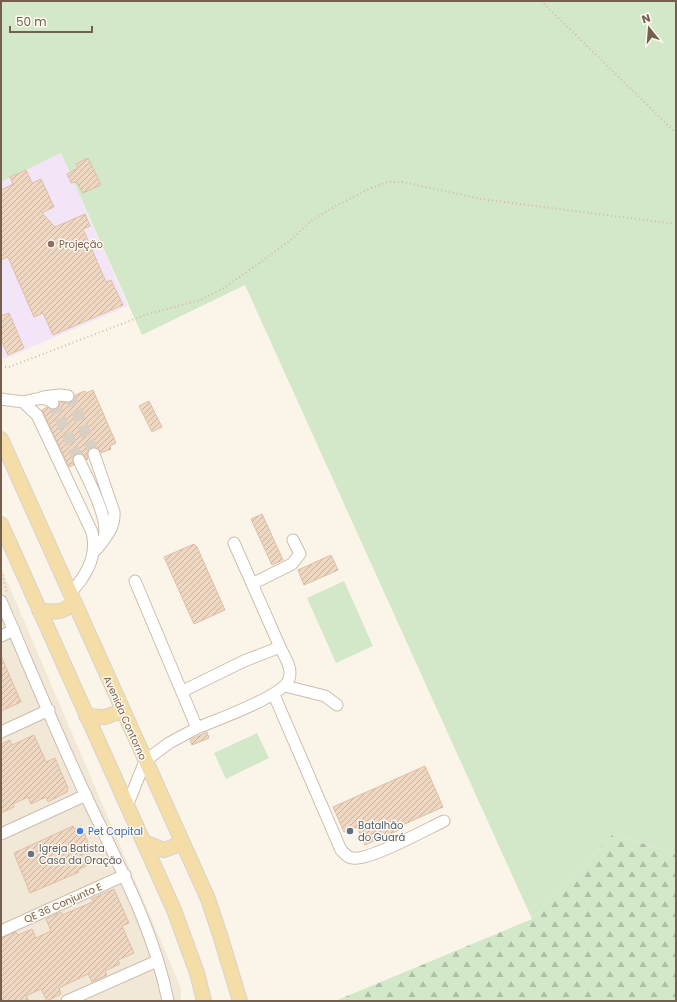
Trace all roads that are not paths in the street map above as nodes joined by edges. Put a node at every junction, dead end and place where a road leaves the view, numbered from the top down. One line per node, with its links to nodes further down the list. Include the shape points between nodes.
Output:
1 (68, 396): 2 (street, via 53,395)
2 (41, 398): 4 (street); 5 (street)
3 (1, 399): 4 (street)
4 (23, 402): 13 (street, via 33,410 42,423 83,510 92,532)
5 (53, 403)
6 (1, 440): 16 (main road, Avenida Contorno)
7 (94, 454): 10 (street, via 115,520)
8 (79, 460): 10 (street, via 102,512)
9 (2, 529): 18 (main road)
10 (104, 540): 13 (street)
11 (293, 540): 15 (street, via 300,554 298,560)
12 (234, 543): 15 (street)
13 (94, 553): 16 (street, via 82,581)
14 (134, 581): 23 (street)
15 (252, 584): 21 (street)
16 (71, 598): 18 (main road, via 65,610); 27 (main road, Avenida Contorno)
17 (1, 601): 19 (street)
18 (39, 610): 28 (main road)
19 (14, 630): 20 (street); 26 (street)
20 (1, 636)
21 (280, 646): 22 (street, via 289,667 290,678); 23 (street)
22 (285, 686): 24 (street); 25 (street, via 325,696)
23 (183, 691): 29 (street)
24 (274, 695): 29 (street); 34 (street, via 341,850 347,856 354,859 371,855)
25 (337, 705)
26 (49, 710): 30 (street); 32 (street)
27 (122, 711): 28 (main road, via 104,717); 31 (main road, Avenida Contorno)
28 (86, 716): 33 (main road)
29 (197, 728): 31 (street, via 169,743)
30 (1, 732)
31 (145, 762): 33 (street); 36 (main road, Avenida Contorno)
32 (86, 795): 35 (street); 38 (street)
33 (127, 806): 37 (main road)
34 (444, 821)
35 (1, 834)
36 (180, 841): 37 (main road, via 164,850); 44 (main road, Avenida Contorno, via 208,899)
37 (144, 842): 43 (main road, via 174,910 197,973)
38 (124, 875): 39 (street, QE 36 Conjunto E); 40 (street)
39 (1, 931)
40 (157, 961): 41 (street); 42 (street)
41 (68, 1001)
42 (168, 1001)
43 (204, 1001)
44 (240, 1001)

